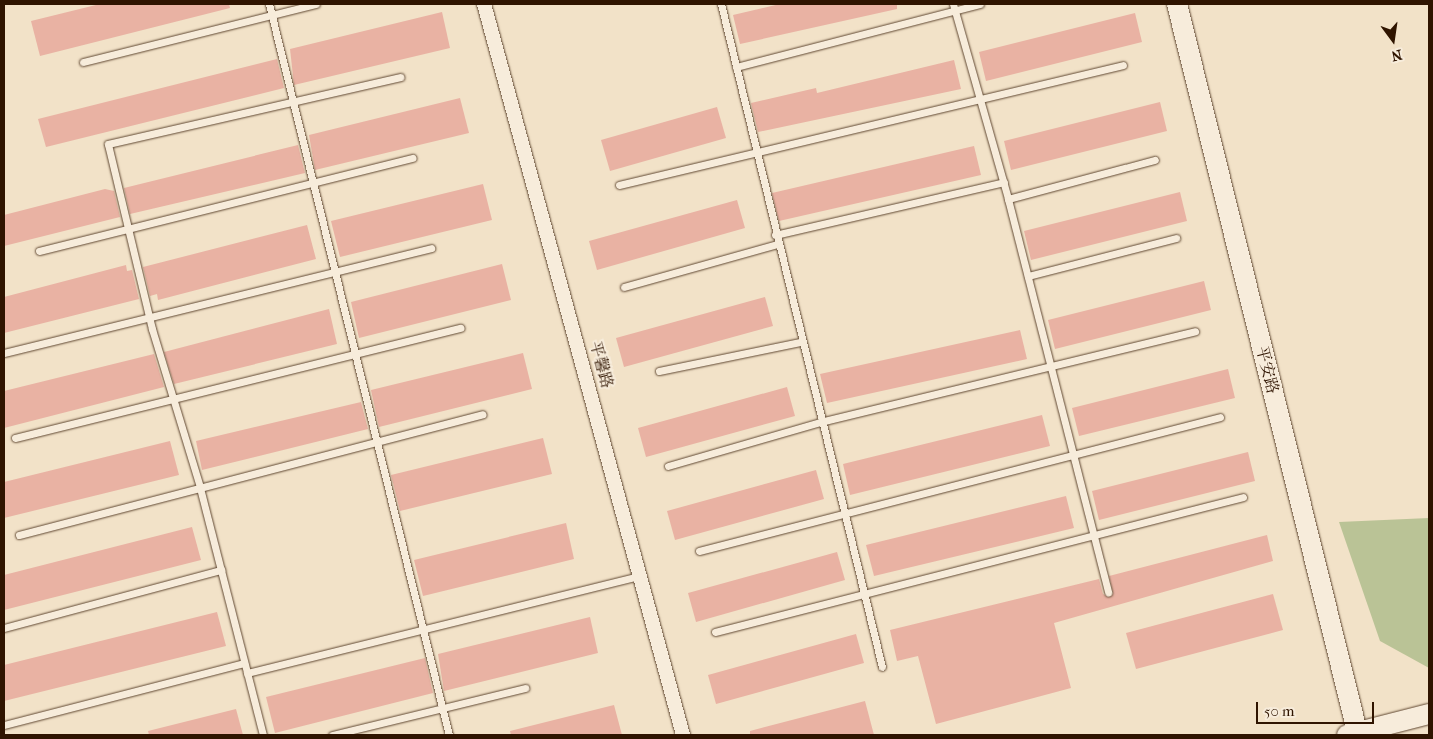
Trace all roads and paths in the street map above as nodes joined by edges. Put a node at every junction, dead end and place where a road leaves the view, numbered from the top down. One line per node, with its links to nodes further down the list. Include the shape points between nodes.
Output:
1 (269, 4): 8 (lane)
2 (316, 4): 8 (lane)
3 (484, 4): 54 (street, 平馨路)
4 (721, 4): 11 (lane)
5 (980, 4): 7 (lane)
6 (1177, 4): 67 (street, 平安路)
7 (954, 7): 11 (lane); 13 (lane)
8 (272, 15): 9 (lane); 14 (lane)
9 (83, 62)
10 (1123, 65): 13 (lane)
11 (736, 67): 15 (lane)
12 (400, 78): 14 (lane)
13 (980, 98): 15 (lane); 19 (lane)
14 (294, 102): 18 (lane); 22 (lane, via 108,144)
15 (755, 149): 20 (lane); 23 (lane)
16 (413, 158): 18 (lane)
17 (1155, 160): 21 (lane)
18 (316, 182): 22 (lane); 28 (lane)
19 (1004, 182): 21 (lane); 23 (lane)
20 (619, 185)
21 (1008, 199): 29 (lane)
22 (128, 229): 27 (lane); 31 (lane)
23 (775, 234): 25 (lane)
24 (1176, 238): 29 (lane)
25 (777, 244): 30 (lane); 34 (lane)
26 (432, 248): 28 (lane)
27 (39, 251)
28 (335, 270): 31 (lane); 36 (lane)
29 (1028, 276): 37 (lane)
30 (624, 287)
31 (148, 314): 35 (lane); 39 (lane)
32 (461, 328): 36 (lane)
33 (1195, 331): 37 (lane)
34 (800, 342): 38 (lane); 42 (lane)
35 (4, 353)
36 (355, 354): 39 (lane); 44 (lane)
37 (1051, 366): 42 (lane); 45 (lane)
38 (659, 371)
39 (173, 399): 43 (lane); 47 (lane)
40 (482, 414): 44 (lane)
41 (1220, 416): 45 (lane)
42 (820, 422): 46 (lane); 49 (lane)
43 (15, 438)
44 (376, 441): 47 (lane); 58 (lane)
45 (1072, 454): 49 (lane); 51 (lane)
46 (668, 466)
47 (200, 487): 50 (lane); 53 (lane)
48 (1243, 497): 51 (lane)
49 (843, 512): 52 (lane); 55 (lane)
50 (19, 535)
51 (1091, 535): 55 (lane); 56 (lane)
52 (699, 551)
53 (221, 570): 57 (lane); 60 (lane)
54 (640, 576): 58 (lane); 71 (street, 平馨路)
55 (863, 591): 59 (lane); 61 (lane)
56 (1108, 592)
57 (4, 628)
58 (422, 630): 62 (lane); 64 (lane)
59 (715, 632)
60 (244, 663): 62 (lane); 66 (lane)
61 (882, 666)
62 (247, 673): 68 (lane)
63 (525, 688): 64 (lane)
64 (442, 708): 69 (lane); 70 (lane)
65 (1429, 714): 67 (street)
66 (4, 725)
67 (1354, 734)
68 (263, 735)
69 (332, 735)
70 (449, 735)
71 (684, 735)

